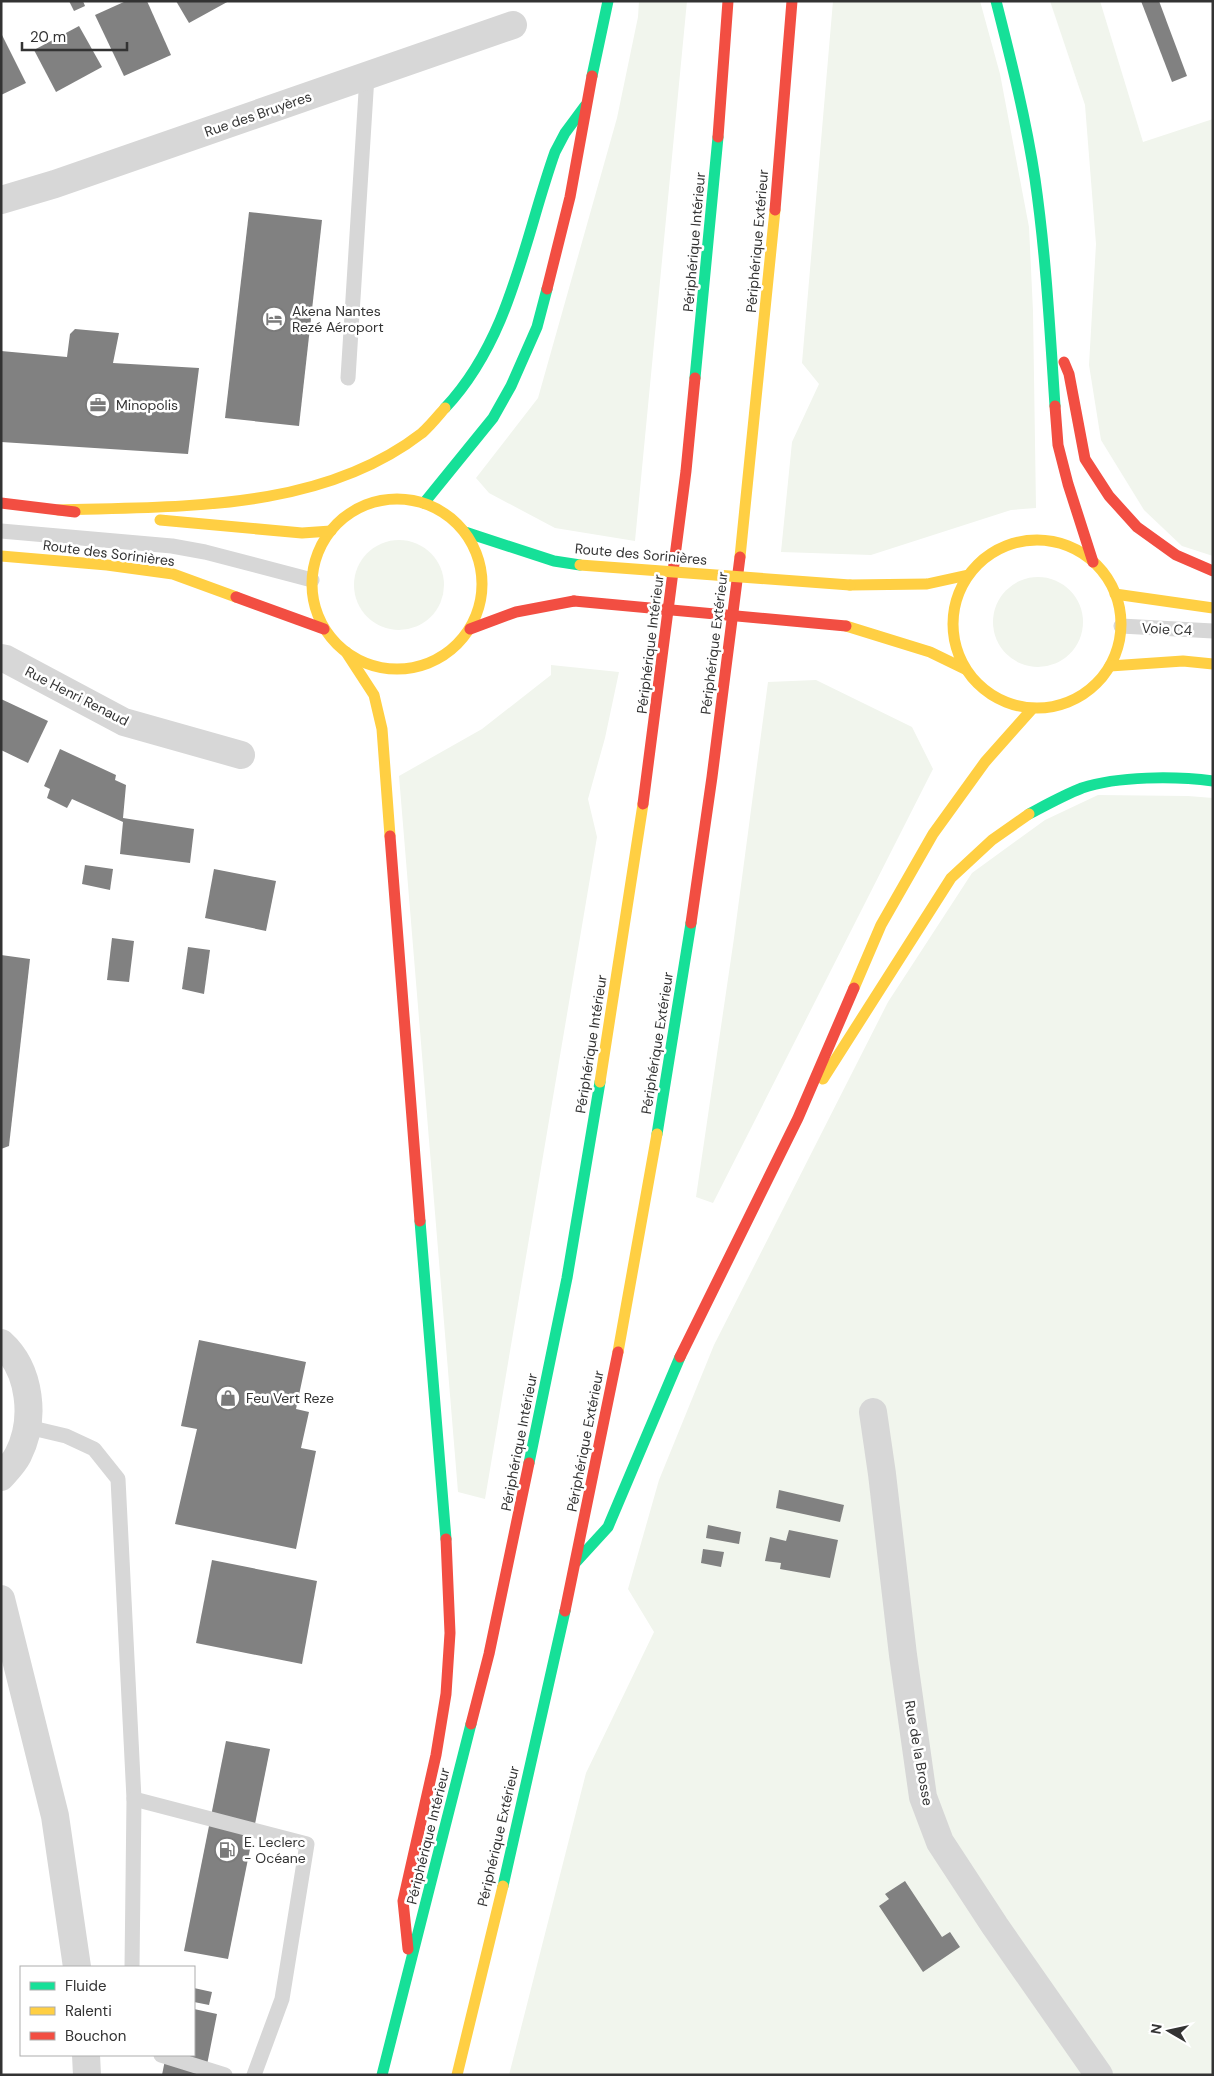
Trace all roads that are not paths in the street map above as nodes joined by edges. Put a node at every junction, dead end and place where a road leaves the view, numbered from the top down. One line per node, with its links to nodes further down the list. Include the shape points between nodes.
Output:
1 (608, 1): 7 (main road)
2 (728, 1): 46 (main road, Périphérique Intérieur, via 714,187 685,480 645,790 595,1113 563,1297 490,1654)
3 (792, 1): 41 (main road, Périphérique Extérieur, via 766,315 720,713 664,1098)
4 (996, 1): 9 (main road, via 1035,178)
5 (513, 25): 6 (street, Rue des Bruyères)
6 (367, 76): 8 (street, Rue des Bruyères); 10 (lane)
7 (585, 106): 12 (main road, via 570,197 537,327 493,418); 13 (main road, via 558,144 517,277 486,352 460,393 412,441 379,461 325,484 266,497 206,504)
8 (1, 200)
9 (1052, 333): 18 (main road, via 1058,445); 19 (main road, via 1069,374 1085,459 1109,496 1137,527 1176,555)
10 (348, 378)
11 (1, 503): 13 (main road)
12 (424, 503): 15 (main road, via 404,499 383,500 346,516); 16 (main road, via 446,514)
13 (58, 510): 15 (main road, via 283,532)
14 (1, 531): 21 (lane, via 172,546)
15 (331, 531): 21 (main road, via 318,553)
16 (465, 532): 20 (main road, Route des Sorinières, bridge, via 554,561 580,565 850,585 927,584); 25 (main road, via 478,554 482,580 480,605)
17 (1, 556): 26 (main road, Route des Sorinières, via 173,574)
18 (1093, 562): 20 (main road, via 1074,549 1052,541 1028,541 1005,546 985,558); 22 (main road)
19 (1213, 571)
20 (968, 575): 32 (main road, via 954,608 953,626 956,647)
21 (312, 580): 26 (main road, via 314,601)
22 (1115, 594): 23 (main road); 24 (main road)
23 (1213, 608)
24 (1121, 626): 27 (lane, Voie C4); 31 (main road)
25 (470, 628): 28 (main road, via 458,645 442,657 424,666 404,670 383,669); 32 (main road, bridge, via 516,612 574,601 846,626 930,652)
26 (324, 629): 28 (main road)
27 (1213, 631)
28 (346, 652): 46 (main road, via 374,695 382,729 448,1556 450,1633 446,1694 436,1755 403,1901)
29 (1, 658): 34 (street, Rue Henri Renaud, via 124,722)
30 (1213, 664): 31 (main road, via 1183,661)
31 (1110, 666): 33 (main road, via 1096,685 1077,698 1055,706)
32 (966, 669): 33 (main road, via 990,695)
33 (1032, 709): 36 (main road, via 985,762 933,834 881,925)
34 (241, 755)
35 (1213, 781): 36 (main road, via 1129,779 1082,788 1028,814 992,840 951,878)
36 (798, 1118): 41 (main road, via 687,1340 608,1527)
37 (1, 1343): 39 (street, via 22,1373 28,1400)
38 (873, 1412): 54 (street, Rue de la Brosse, via 923,1797 940,1842 994,1926)
39 (28, 1427): 40 (street, via 18,1455); 43 (lane, via 66,1436 94,1448 118,1479)
40 (1, 1477)
41 (576, 1562): 53 (main road, Périphérique Extérieur)
42 (1, 1599): 44 (street, via 56,1816)
43 (134, 1799): 45 (lane); 51 (lane, via 306,1844 282,1999)
44 (76, 1966)
45 (132, 1966)
46 (410, 1969): 52 (main road, Périphérique Intérieur)
47 (86, 2056): 49 (street)
48 (164, 2056): 50 (lane)
49 (87, 2075)
50 (225, 2075)
51 (254, 2075)
52 (382, 2075)
53 (457, 2075)
54 (1099, 2075)

